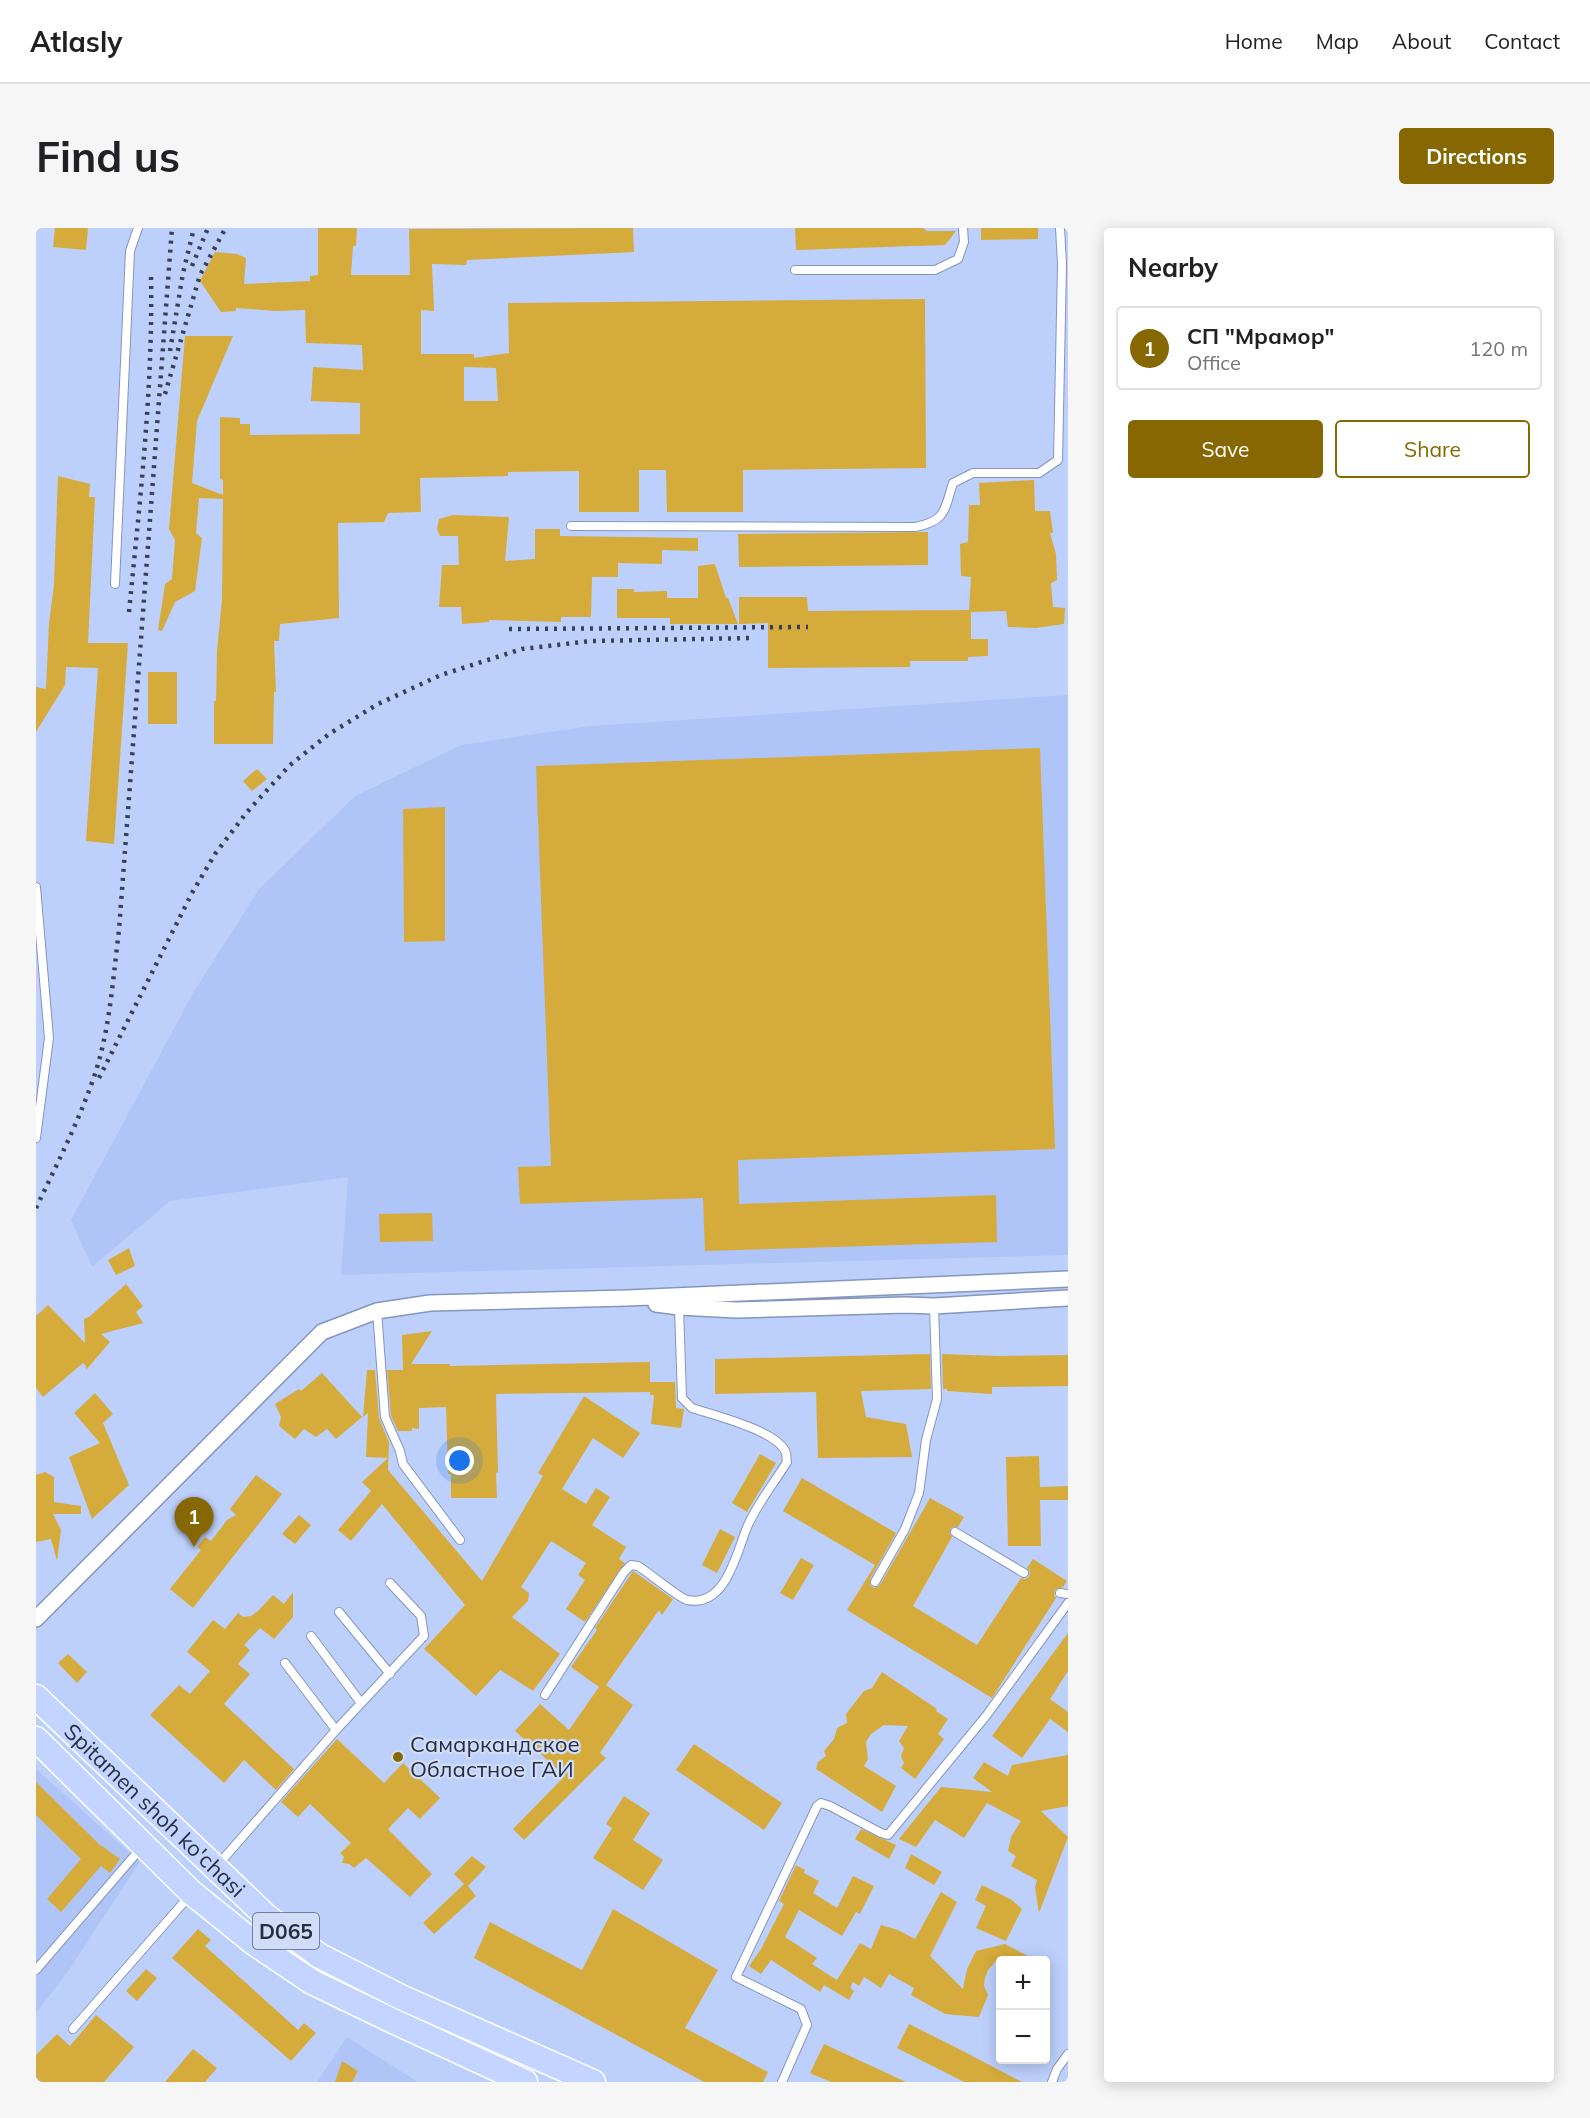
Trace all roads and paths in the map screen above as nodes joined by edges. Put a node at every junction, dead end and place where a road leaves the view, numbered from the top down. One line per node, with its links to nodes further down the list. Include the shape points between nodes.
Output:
1 (138, 228): 6 (lane, via 130,251)
2 (963, 228): 4 (lane, via 964,242 958,259 934,270)
3 (1060, 228): 5 (lane, via 1058,460 1039,473 973,473 953,483 941,516 933,523 915,527)
4 (795, 270)
5 (572, 526)
6 (115, 584)
7 (36, 887): 8 (lane, via 50,1038)
8 (36, 1138)
9 (1068, 1279): 10 (street)
10 (627, 1298): 13 (street); 14 (street, via 430,1304)
11 (1068, 1298): 12 (street)
12 (934, 1306): 13 (street, via 736,1310); 18 (lane, via 937,1399 926,1440 917,1513)
13 (679, 1307): 26 (lane, via 685,1403 761,1431 779,1443 787,1462 748,1525 726,1581 697,1601 685,1600 631,1565)
14 (377, 1311): 16 (lane, via 385,1417 403,1464); 22 (street, via 322,1332)
15 (955, 1532): 17 (lane)
16 (460, 1540)
17 (1024, 1573)
18 (874, 1582)
19 (390, 1583): 25 (lane, via 421,1616 424,1636)
20 (1068, 1603): 39 (lane, via 986,1716 888,1834 830,1806 817,1806 736,1977 801,2009 807,2025)
21 (339, 1612): 25 (lane)
22 (36, 1619)
23 (311, 1636): 28 (lane)
24 (285, 1663): 29 (lane)
25 (390, 1674): 28 (lane)
26 (545, 1695)
27 (36, 1697): 32 (main road, Spitamen shoh ko'chasi / D065)
28 (361, 1703): 29 (lane)
29 (336, 1730): 32 (lane)
30 (36, 1739): 31 (main road, Spitamen shoh ko'chasi / D065)
31 (144, 1845): 33 (main road, Spitamen shoh ko'chasi / D065); 34 (lane)
32 (216, 1867): 38 (main road, Spitamen shoh ko'chasi / D065, via 266,1916 320,1956 403,1998)
33 (192, 1893): 35 (lane); 37 (main road, Spitamen shoh ko'chasi / D065, via 254,1943 312,1982)
34 (36, 1971)
35 (73, 2029)
36 (1068, 2054): 40 (lane)
37 (525, 2082)
38 (593, 2082)
39 (782, 2082)
40 (1052, 2082)

